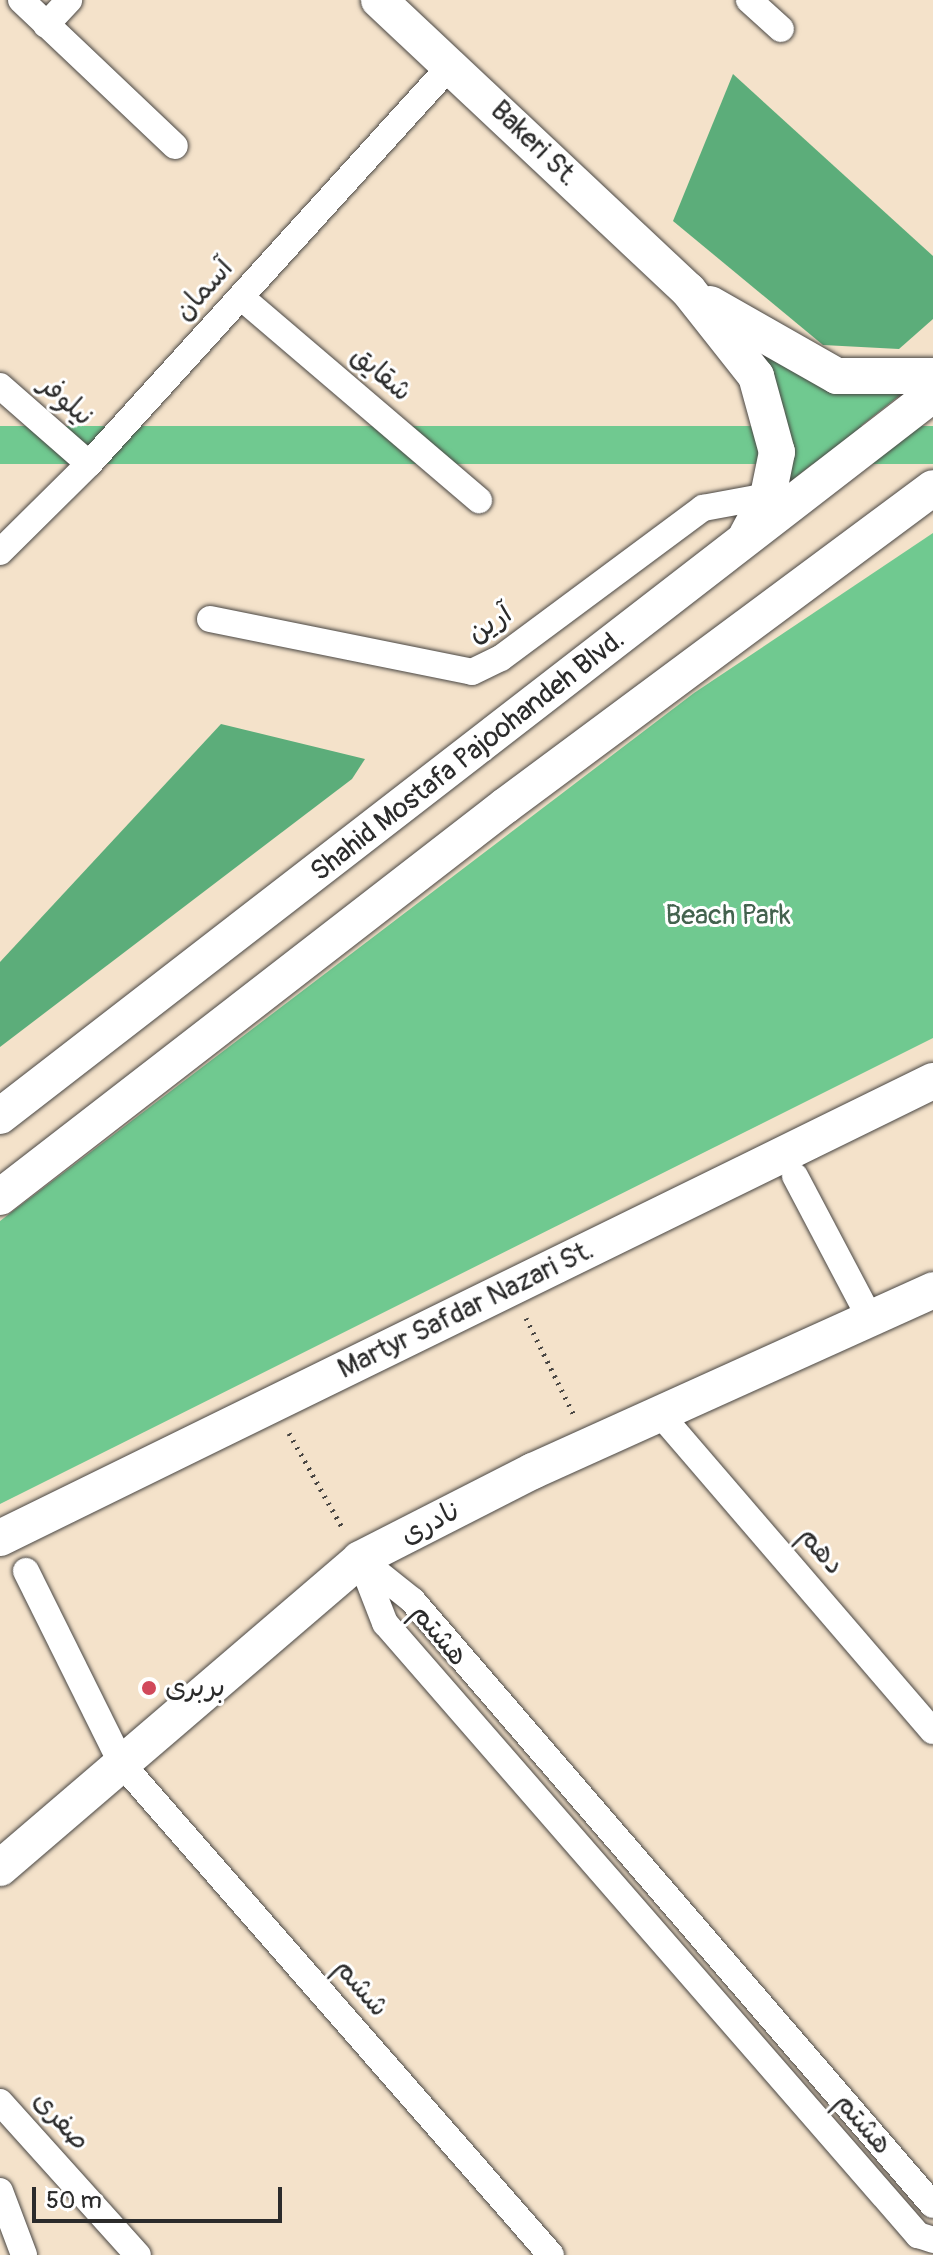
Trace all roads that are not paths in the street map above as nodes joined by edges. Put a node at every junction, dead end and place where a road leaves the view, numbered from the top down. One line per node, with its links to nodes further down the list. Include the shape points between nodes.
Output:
1 (21, 0): 5 (street)
2 (69, 0): 5 (street)
3 (379, 0): 7 (street, Bakeri St.)
4 (749, 0): 6 (street)
5 (46, 25): 8 (street)
6 (781, 29)
7 (451, 65): 9 (street, Bakeri St.); 10 (street, آسمان)
8 (175, 146)
9 (688, 290): 11 (street, Bakeri St., via 837,376); 16 (street, Bakeri St., via 756,376 771,413 777,452)
10 (241, 297): 14 (street, آسمان); 17 (street, شقایق)
11 (933, 376)
12 (0, 386): 14 (street, نیلوفر)
13 (933, 394): 18 (street, Shahid Mostafa Pajoohandeh Blvd.)
14 (89, 464): 19 (street, آسمان)
15 (933, 488): 24 (street)
16 (768, 496): 18 (street, Bakeri St.); 20 (street, آرین, via 703,508 501,658 472,672)
17 (479, 500)
18 (742, 544): 22 (street, Shahid Mostafa Pajoohandeh Blvd.)
19 (0, 552)
20 (210, 619)
21 (933, 1081): 28 (street, Martyr Safdar Nazari St.)
22 (0, 1116)
23 (795, 1176): 26 (street)
24 (0, 1197)
25 (929, 1298): 26 (street, نادری)
26 (870, 1318): 27 (street, نادری)
27 (660, 1414): 29 (street, نادری); 31 (street, دهم)
28 (0, 1538)
29 (360, 1559): 32 (street, نادری); 36 (street, هشتم, via 412,1600); 37 (street, هشتم, via 385,1623 918,2235)
30 (26, 1571): 32 (street, ششم)
31 (933, 1731)
32 (122, 1764): 33 (street, نادری); 40 (street, ششم)
33 (0, 1868)
34 (0, 2102): 39 (street, صفری)
35 (0, 2191): 38 (street)
36 (933, 2205)
37 (933, 2240)
38 (24, 2255)
39 (138, 2255)
40 (551, 2255)

